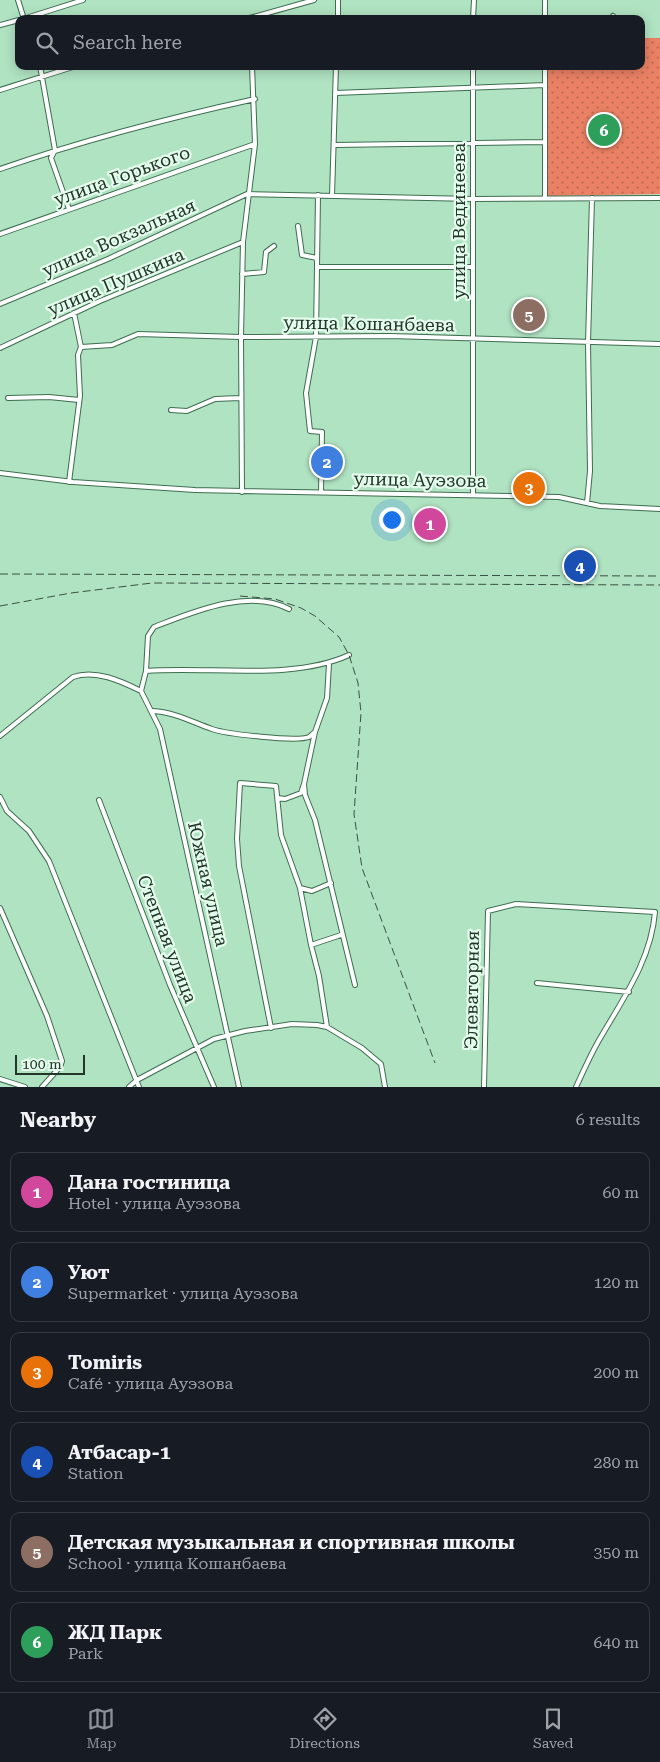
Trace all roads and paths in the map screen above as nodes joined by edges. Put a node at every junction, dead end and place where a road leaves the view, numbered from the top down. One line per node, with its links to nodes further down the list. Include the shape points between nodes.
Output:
1 (18, 0): 7 (street)
2 (83, 0): 8 (street)
3 (314, 0): 9 (street)
4 (338, 0): 10 (street)
5 (474, 0): 11 (street)
6 (545, 0): 12 (street)
7 (23, 15)
8 (36, 15)
9 (260, 15)
10 (338, 15)
11 (473, 15)
12 (545, 15)
13 (15, 21): 14 (street)
14 (0, 25)
15 (42, 70): 21 (street)
16 (63, 70): 21 (street)
17 (252, 70): 26 (street)
18 (336, 70): 25 (street)
19 (473, 70): 23 (street, улица Вединеева)
20 (545, 70): 22 (street)
21 (44, 76): 24 (street); 31 (street)
22 (545, 85): 23 (street); 27 (street)
23 (474, 86): 25 (street); 28 (street, улица Вединеева)
24 (0, 90)
25 (335, 93): 30 (street)
26 (255, 99): 29 (street); 31 (street, via 163,119)
27 (545, 142): 28 (street); 37 (street)
28 (473, 143): 30 (street); 36 (street, улица Вединеева)
29 (255, 144): 33 (street); 40 (street, улица Горького)
30 (334, 145): 35 (street)
31 (55, 150): 32 (street); 40 (street, via 51,158)
32 (0, 169)
33 (247, 194): 34 (street); 43 (street); 49 (street, улица Вокзальная, via 108,259)
34 (318, 195): 35 (street); 45 (street)
35 (332, 196): 36 (street)
36 (473, 198): 37 (street); 47 (street, улица Вединеева)
37 (545, 198): 38 (street)
38 (592, 198): 39 (street); 54 (street)
39 (660, 198)
40 (69, 209): 42 (street, улица Горького)
41 (298, 226): 45 (street, via 302,255)
42 (0, 234)
43 (243, 242): 48 (street); 50 (street, улица Пушкина)
44 (274, 246): 48 (street, via 266,252 264,272)
45 (317, 258): 46 (street)
46 (317, 267): 47 (street); 52 (street)
47 (473, 267): 53 (street, улица Вединеева)
48 (242, 274): 51 (street)
49 (0, 304)
50 (74, 313): 56 (street); 57 (street, улица Пушкина)
51 (241, 337): 52 (street, улица Кошанбаева); 56 (street, улица Кошанбаева, via 138,334 112,345); 59 (street)
52 (316, 337): 53 (street, улица Кошанбаева); 65 (street, via 306,393 310,431 322,432)
53 (474, 340): 54 (street, улица Кошанбаева); 66 (street, улица Вединеева)
54 (588, 343): 55 (street, улица Кошанбаева); 67 (street, via 590,471)
55 (660, 344)
56 (80, 347): 60 (street)
57 (0, 348)
58 (8, 398): 60 (street)
59 (240, 398): 61 (street, via 215,399 187,411); 64 (street)
60 (80, 400): 63 (street)
61 (171, 410)
62 (0, 473): 63 (street, улица Ауэзова)
63 (69, 482): 64 (street, улица Ауэзова)
64 (242, 492): 65 (street, улица Ауэзова)
65 (321, 492): 66 (street, улица Ауэзова)
66 (473, 495): 67 (street, улица Ауэзова, via 559,497)
67 (586, 503): 68 (street, улица Ауэзова, via 629,509)
68 (660, 509)
69 (289, 609): 72 (street, via 278,603 235,601 154,627 148,636)
70 (349, 655): 71 (street)
71 (329, 664): 72 (street, via 239,672 203,669); 75 (street, via 327,698)
72 (146, 671): 73 (street)
73 (142, 690): 74 (street, Южная улица); 76 (street, via 120,680 86,672 79,674)
74 (153, 711): 75 (street, via 182,717 214,730 292,738 310,737); 91 (street, Южная улица, via 160,729)
75 (315, 732): 77 (street)
76 (0, 736)
77 (304, 784): 79 (street, via 300,793 286,799); 81 (street)
78 (0, 797): 94 (street, via 7,811 29,832 49,861)
79 (278, 798): 82 (street, via 281,835); 90 (street, via 276,786 240,783 239,866)
80 (99, 800): 92 (street, Степная улица)
81 (331, 882): 82 (street, via 312,891); 84 (street)
82 (300, 888): 85 (street)
83 (0, 908): 96 (street, via 47,1016 62,1060 60,1067)
84 (341, 935): 85 (street); 87 (street)
85 (311, 945): 89 (street)
86 (537, 983): 88 (street)
87 (355, 985)
88 (629, 992): 102 (street, Элеваторная, via 643,963 655,912 516,904 488,911); 103 (street, via 597,1043)
89 (327, 1026): 90 (street, via 292,1024); 101 (street, via 381,1064)
90 (271, 1028): 91 (street)
91 (228, 1035): 92 (street); 100 (street, Южная улица)
92 (195, 1048): 94 (street); 99 (street, Степная улица)
93 (0, 1079): 95 (street)
94 (137, 1080): 97 (street); 98 (street)
95 (24, 1087)
96 (42, 1087)
97 (129, 1087)
98 (139, 1087)
99 (214, 1087)
100 (239, 1087)
101 (385, 1087)
102 (484, 1087)
103 (576, 1087)

